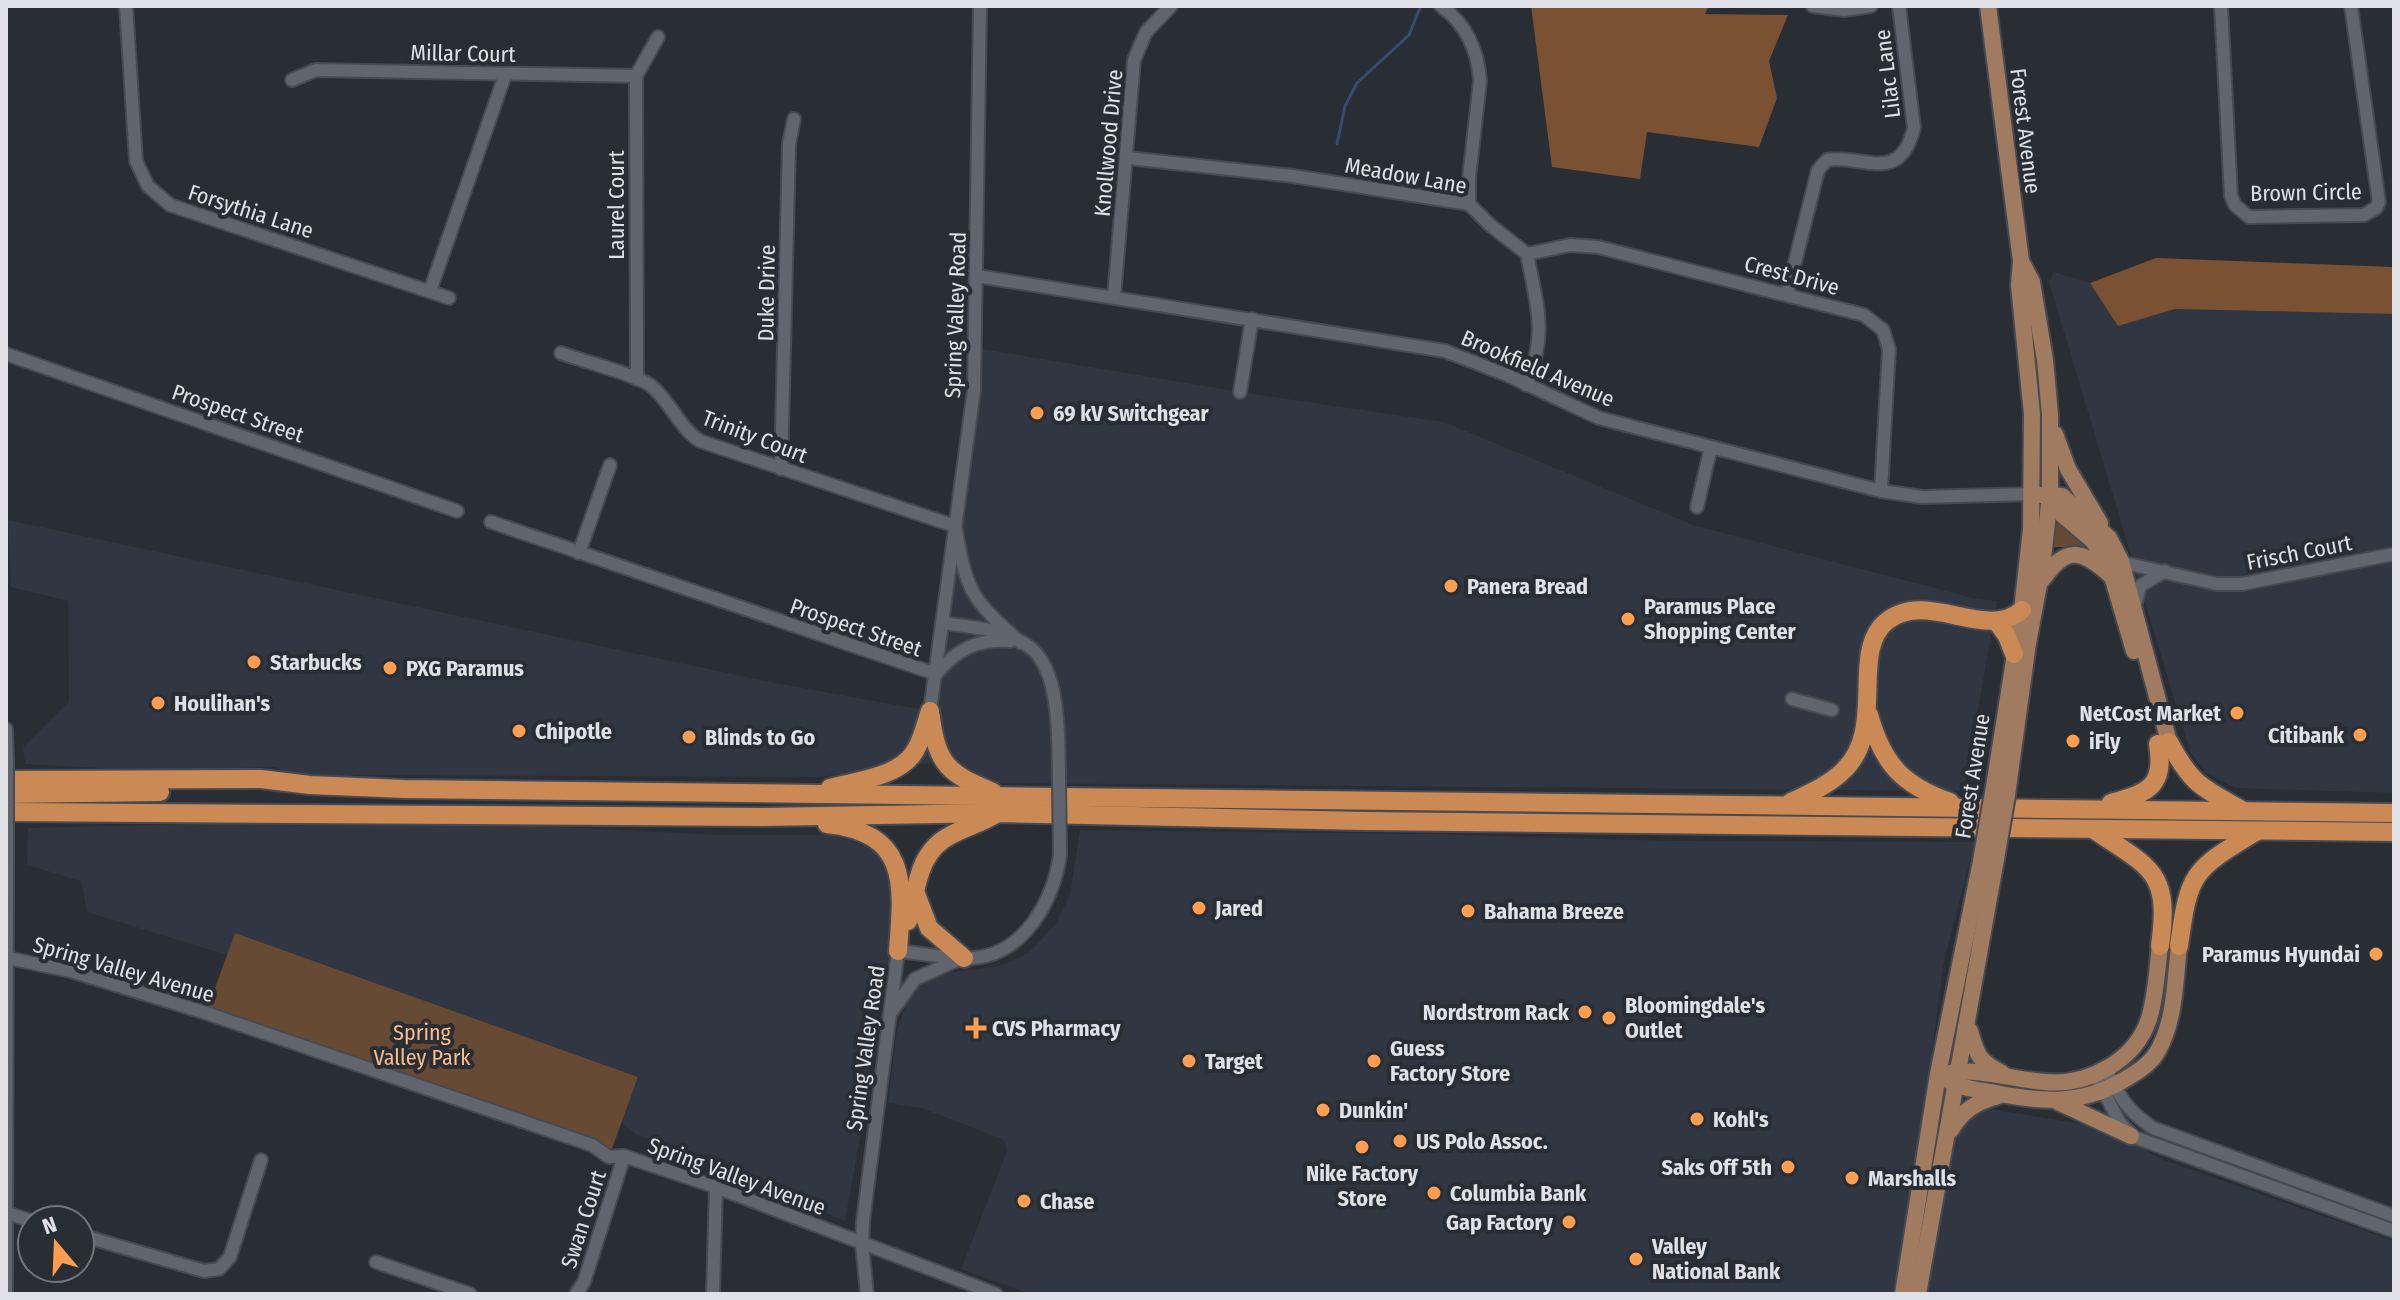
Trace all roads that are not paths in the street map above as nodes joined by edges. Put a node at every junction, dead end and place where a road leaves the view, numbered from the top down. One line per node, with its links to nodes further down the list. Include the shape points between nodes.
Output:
1 (126, 6): 21 (street, Forsythia Lane, via 133,147 140,173 158,197)
2 (980, 6): 20 (street, Spring Valley Road)
3 (1171, 6): 16 (street, Knollwood Drive, via 1146,32 1134,60)
4 (1441, 6): 17 (street, via 1467,33 1479,65)
5 (1813, 6): 6 (street)
6 (1871, 6)
7 (1899, 6): 22 (street, Lilac Lane, via 1914,128 1910,143 1891,162 1839,158 1827,160 1818,170)
8 (1988, 6): 19 (main road, Forest Avenue)
9 (2221, 6): 10 (street, Brown Circle, via 2231,196 2249,217 2364,215 2379,202)
10 (2351, 6)
11 (658, 37): 13 (street, Laurel Court)
12 (505, 75): 13 (street, Millar Court); 14 (street, Millar Court, via 316,70); 21 (street)
13 (636, 76): 28 (street, Laurel Court)
14 (292, 80)
15 (794, 119): 34 (street, Duke Drive, via 789,144)
16 (1128, 158): 17 (street, Meadow Lane, via 1293,176); 23 (street, Knollwood Drive)
17 (1469, 204): 18 (street, Meadow Lane)
18 (1527, 254): 22 (street, Crest Drive, via 1570,245 1598,247); 29 (street, via 1540,327 1536,362)
19 (2021, 261): 31 (main road, Forest Avenue, via 2032,282); 36 (main road, Forest Avenue)
20 (977, 276): 23 (street, Brookfield Avenue); 41 (street, Spring Valley Road, via 974,390)
21 (430, 291): 24 (street, Forsythia Lane)
22 (1787, 294): 35 (street, Crest Drive, via 1864,315 1887,339)
23 (1114, 297): 25 (street, Brookfield Avenue)
24 (449, 298)
25 (1252, 319): 29 (street, Brookfield Avenue, via 1445,351); 30 (street)
26 (561, 353): 28 (street, Trinity Court)
27 (6, 354): 39 (street, Prospect Street)
28 (637, 379): 34 (street, Trinity Court, via 659,393 690,435)
29 (1526, 385): 32 (street, Brookfield Avenue, via 1599,418)
30 (1240, 392)
31 (2050, 415): 37 (main road, Forest Avenue); 42 (main road, via 2068,469)
32 (1711, 447): 35 (street, Brookfield Avenue); 38 (street)
33 (610, 465): 43 (street)
34 (781, 469): 41 (street, Trinity Court)
35 (1881, 491): 36 (street, Brookfield Avenue, via 1922,497)
36 (2032, 494): 37 (main road); 49 (main road, Forest Avenue)
37 (2050, 495): 42 (main road, via 2062,496); 45 (main road, via 2059,512); 47 (main road, Forest Avenue)
38 (1697, 507)
39 (457, 511)
40 (491, 522): 43 (street, Prospect Street)
41 (955, 526): 51 (street, Spring Valley Road); 52 (street, via 972,593)
42 (2109, 538): 45 (main road)
43 (579, 553): 54 (street, Prospect Street)
44 (2394, 554): 46 (street, Frisch Court, via 2242,584 2217,584)
45 (2114, 567): 46 (street, Frisch Court); 47 (main road, via 2072,555 2055,561); 48 (main road); 60 (main road)
46 (2165, 571): 48 (street, via 2140,586)
47 (2039, 584): 66 (main road, Forest Avenue)
48 (2135, 606): 60 (main road)
49 (2022, 610): 50 (highway); 53 (main road, Forest Avenue)
50 (1997, 622): 53 (highway); 58 (highway, via 1924,610 1886,621 1871,646)
51 (942, 623): 52 (street, Spring Valley Road, via 982,628); 54 (street, Spring Valley Road)
52 (1021, 643): 54 (street, via 972,644); 86 (street, Spring Valley Road, bridge, via 1037,655 1050,682 1058,742 1057,874 1045,905 1013,944)
53 (2014, 654): 66 (main road, Forest Avenue)
54 (936, 674): 57 (street, Spring Valley Road)
55 (1792, 699): 56 (street)
56 (1832, 710)
57 (930, 711): 65 (highway, via 915,751 904,763); 67 (highway, via 942,760)
58 (1868, 711): 68 (highway, via 1863,739 1845,769); 69 (highway, via 1881,751 1906,781)
59 (6, 729): 61 (street)
60 (2164, 743): 70 (highway, via 2158,777 2145,791); 72 (highway, via 2193,780)
61 (7, 764): 80 (street, bridge)
62 (6, 780): 63 (highway, via 261,779)
63 (310, 785): 64 (highway, via 261,791); 65 (highway)
64 (6, 794)
65 (809, 794): 67 (highway)
66 (2000, 794): 81 (main road, Forest Avenue, bridge)
67 (998, 804): 68 (highway); 75 (highway); 77 (highway, via 1365,821); 82 (highway, via 978,825 936,845 922,865)
68 (1785, 804): 69 (highway)
69 (1964, 807): 70 (highway)
70 (2085, 809): 72 (highway)
71 (6, 812): 73 (highway)
72 (2244, 812): 74 (highway)
73 (64, 813): 75 (highway); 76 (highway)
74 (2394, 813)
75 (760, 817): 84 (highway, via 839,825 865,834 888,851 902,894)
76 (6, 822)
77 (2093, 829): 78 (highway); 83 (highway, via 2138,859 2156,879)
78 (2258, 831): 79 (highway); 83 (highway, via 2212,859 2191,883)
79 (2394, 832)
80 (7, 860): 85 (street)
81 (1989, 860): 89 (main road, Forest Avenue); 91 (main road, Forest Avenue)
82 (916, 894): 84 (highway); 86 (highway, via 929,928)
83 (2170, 946): 90 (main road, via 2143,1035); 94 (main road, via 2167,1028 2155,1056)
84 (898, 951): 86 (street, Spring Valley Road); 88 (street, Spring Valley Road)
85 (8, 958): 87 (street); 99 (street, Spring Valley Avenue, via 71,971 206,1013 592,1145 609,1157)
86 (964, 958): 88 (street, via 915,979)
87 (6, 1015): 102 (street)
88 (888, 1018): 106 (street, Spring Valley Road)
89 (1968, 1023): 92 (main road, Forest Avenue); 93 (main road, via 1984,1064)
90 (2101, 1072): 93 (main road, via 2049,1083); 94 (street)
91 (1938, 1074): 92 (main road); 114 (main road, Forest Avenue)
92 (1958, 1078): 93 (main road); 95 (main road); 98 (main road, Forest Avenue)
93 (2011, 1078)
94 (2108, 1089): 96 (main road); 97 (street, via 2120,1123); 103 (street, via 2153,1128)
95 (2004, 1095): 96 (main road); 98 (main road, via 1972,1105)
96 (2053, 1100): 97 (main road)
97 (2131, 1136): 104 (street)
98 (1944, 1139): 115 (main road, Forest Avenue)
99 (624, 1156): 101 (street, Spring Valley Avenue); 110 (street, Swan Court)
100 (261, 1160): 105 (street, via 230,1257 219,1269 204,1271)
101 (716, 1187): 106 (street, Spring Valley Avenue); 111 (street)
102 (7, 1213): 108 (street)
103 (2394, 1216)
104 (2394, 1231)
105 (96, 1240)
106 (862, 1244): 112 (street, Spring Valley Road); 113 (street, Spring Valley Avenue)
107 (376, 1262): 109 (street)
108 (6, 1294)
109 (470, 1294)
110 (576, 1294)
111 (713, 1294)
112 (867, 1294)
113 (996, 1294)
114 (1903, 1294)
115 (1918, 1294)

